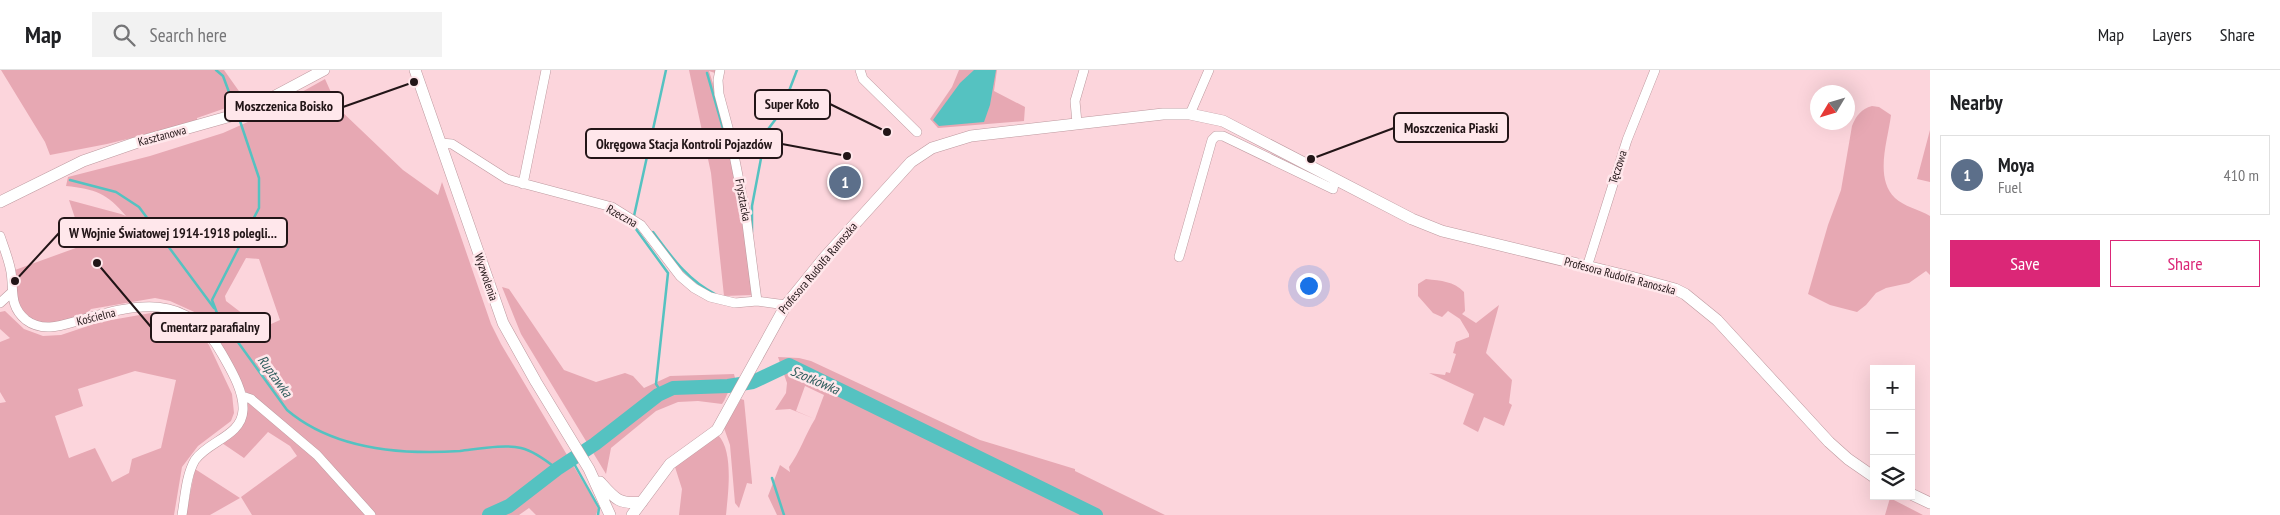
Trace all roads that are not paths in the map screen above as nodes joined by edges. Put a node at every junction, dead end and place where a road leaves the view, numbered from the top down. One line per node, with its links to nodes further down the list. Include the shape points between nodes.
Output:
1 (324, 70): 15 (street, Kasztanowa, via 245,112 83,161)
2 (415, 70): 12 (street, Wyzwolenia)
3 (546, 70): 14 (street)
4 (720, 70): 20 (street, Frysztacka, via 719,94 746,216)
5 (860, 70): 11 (street, via 864,79)
6 (1084, 70): 10 (street, via 1075,101)
7 (1210, 70): 9 (street)
8 (1654, 70): 18 (street, Tęczowa, via 1627,140)
9 (1190, 114): 10 (street, Profesora Rudolfa Ranoszka); 13 (street, Profesora Rudolfa Ranoszka, via 1223,121)
10 (1076, 123): 22 (street, Profesora Rudolfa Ranoszka, via 971,136 952,141 911,162)
11 (917, 132)
12 (441, 143): 14 (street, Rzeczna, via 452,144 507,180); 24 (street, Wyzwolenia, via 503,322)
13 (1336, 180): 17 (street, via 1333,189 1223,136 1216,136 1212,140); 18 (street, Profesora Rudolfa Ranoszka, via 1442,231)
14 (523, 184): 20 (street, Rzeczna, via 612,207 640,225 668,262 694,288 722,301)
15 (0, 202)
16 (0, 236): 19 (street, Kościelna, via 11,271)
17 (1179, 257)
18 (1587, 267): 25 (street, Profesora Rudolfa Ranoszka, via 1664,286 1693,298 1733,336 1829,442)
19 (11, 294): 21 (street); 23 (street, Kościelna, via 20,315 32,324 53,328 144,307 167,307 180,312 200,324 210,335)
20 (757, 301): 22 (street, Rzeczna)
21 (0, 303)
22 (786, 305): 28 (street, Profesora Rudolfa Ranoszka, via 716,430 670,464)
23 (242, 396): 31 (street, Kościelna, via 242,418 237,427 201,452 194,462); 32 (street, via 251,399 310,449)
24 (587, 466): 27 (street); 30 (street)
25 (1870, 474)
26 (1915, 496): 29 (street)
27 (620, 501): 28 (street, via 629,504); 33 (street)
28 (642, 502): 34 (street, Profesora Rudolfa Ranoszka)
29 (1930, 502)
30 (611, 514)
31 (182, 515)
32 (371, 515)
33 (627, 515)
34 (632, 515)

